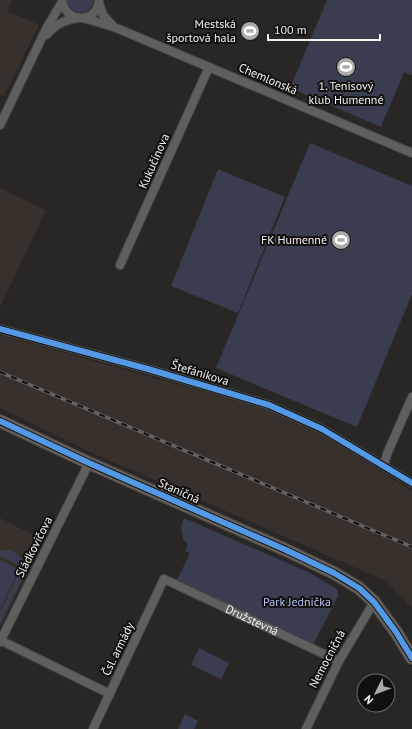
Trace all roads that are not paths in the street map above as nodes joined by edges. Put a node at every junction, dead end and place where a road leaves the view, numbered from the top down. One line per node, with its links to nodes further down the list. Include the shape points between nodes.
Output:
1 (62, 1): 3 (street, via 67,12); 5 (street)
2 (99, 2): 3 (street, via 93,13); 4 (street, Chemlonská, via 103,15)
3 (80, 18): 4 (street, Chemlonská); 5 (street, via 64,20)
4 (114, 27): 6 (street, Chemlonská)
5 (43, 38): 7 (street)
6 (209, 67): 8 (street, Chemlonská); 9 (street, Kukučínova)
7 (0, 125)
8 (412, 153)
9 (120, 265)
10 (0, 329): 14 (street, Štefánikova, via 148,368 269,405 322,429)
11 (412, 397): 14 (street)
12 (0, 421): 13 (main road, Staničná)
13 (90, 463): 17 (main road, Staničná, via 286,550 359,588); 18 (street, Sládkovičova)
14 (384, 465): 15 (street, Štefánikova)
15 (412, 483)
16 (164, 578): 20 (street, Družstevná); 21 (street, Čsl. armády)
17 (374, 602): 19 (main road); 20 (street, Nemocničná)
18 (0, 641): 21 (street)
19 (412, 658)
20 (339, 661): 23 (street, Nemocničná)
21 (110, 694): 22 (street, Čsl. armády)
22 (93, 729)
23 (306, 729)

